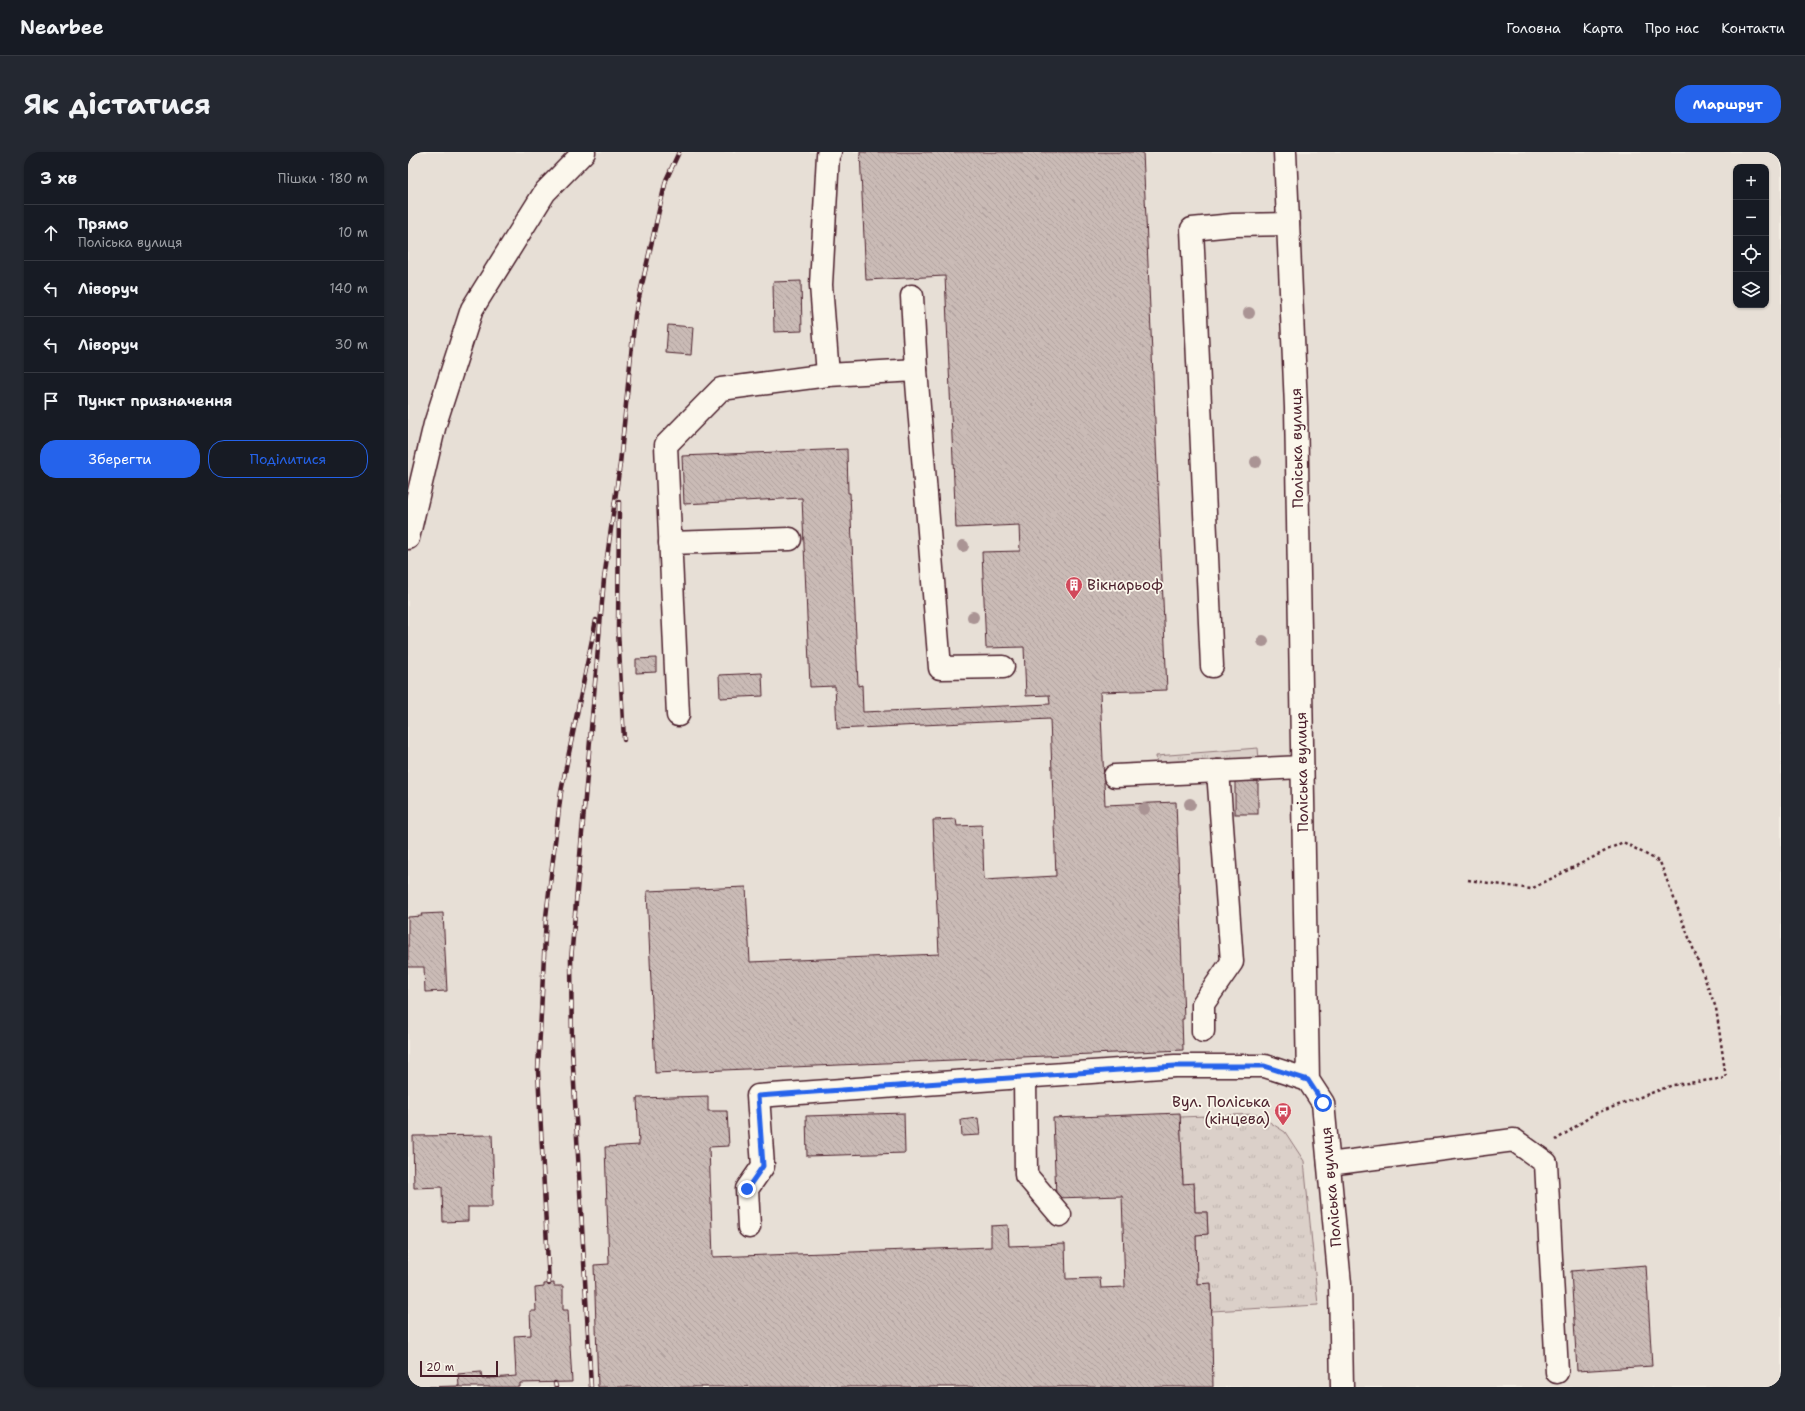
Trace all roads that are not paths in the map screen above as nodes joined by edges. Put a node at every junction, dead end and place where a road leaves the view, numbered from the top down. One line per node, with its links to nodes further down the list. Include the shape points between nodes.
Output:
1 (584, 152): 8 (street, via 545,192 472,309 434,424)
2 (830, 152): 7 (street, via 821,285)
3 (1285, 152): 4 (street, Поліська вулиця)
4 (1288, 224): 11 (street, via 1192,229); 14 (street, Поліська вулиця, via 1296,407)
5 (912, 296): 6 (street)
6 (916, 370): 7 (street); 12 (street, via 940,668)
7 (828, 375): 10 (street, via 721,389 666,445)
8 (408, 538)
9 (790, 539): 10 (street)
10 (670, 543): 13 (street)
11 (1212, 666)
12 (1003, 667)
13 (678, 715)
14 (1302, 767): 15 (street); 19 (street, Поліська вулиця)
15 (1218, 771): 16 (street); 17 (street, via 1232,962 1203,1004)
16 (1115, 776)
17 (1203, 1031)
18 (1025, 1078): 19 (street, via 1175,1066 1264,1066); 21 (street, via 1026,1175); 22 (street, via 758,1096 763,1166 747,1189)
19 (1308, 1080): 20 (street, Поліська вулиця, via 1323,1103)
20 (1329, 1164): 23 (street, via 1514,1140 1546,1163); 24 (street, Поліська вулиця, via 1340,1284)
21 (1060, 1215)
22 (749, 1227)
23 (1557, 1372)
24 (1342, 1387)

